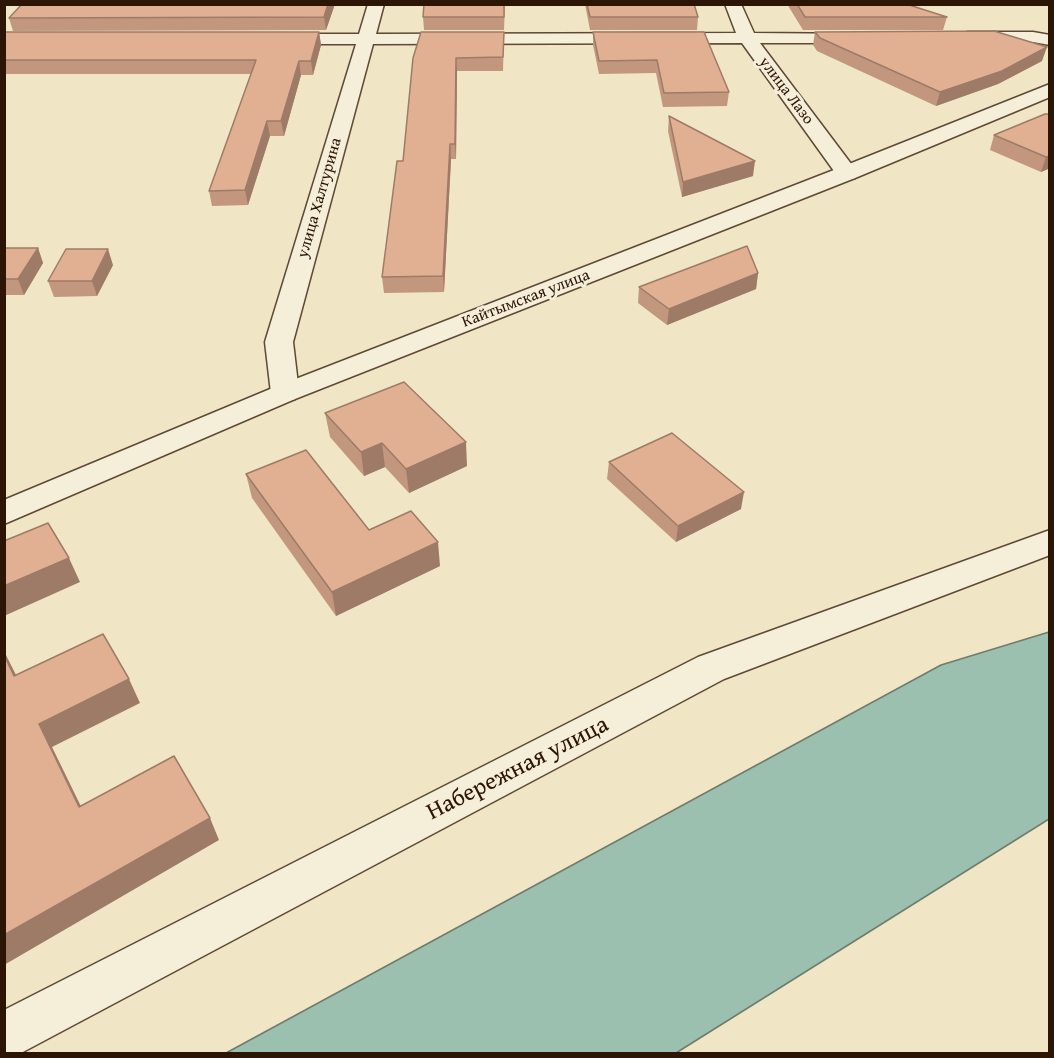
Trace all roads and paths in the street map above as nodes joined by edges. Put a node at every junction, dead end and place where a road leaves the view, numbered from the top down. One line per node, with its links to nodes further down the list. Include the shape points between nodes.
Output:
1 (376, 4): 7 (street, улица Халтурина)
2 (734, 4): 4 (street, улица Лазо)
3 (950, 37): 8 (street)
4 (747, 38): 5 (street); 7 (street); 10 (street, улица Лазо)
5 (878, 38)
6 (261, 39): 7 (street)
7 (366, 39): 11 (street, улица Халтурина, via 279,342)
8 (1050, 40)
9 (1050, 90): 10 (street, Кайтымская улица)
10 (847, 173): 11 (street, Кайтымская улица)
11 (285, 393): 12 (street, Кайтымская улица)
12 (4, 513)
13 (1050, 542): 14 (street, Набережная улица, via 711,668)
14 (4, 1036)

